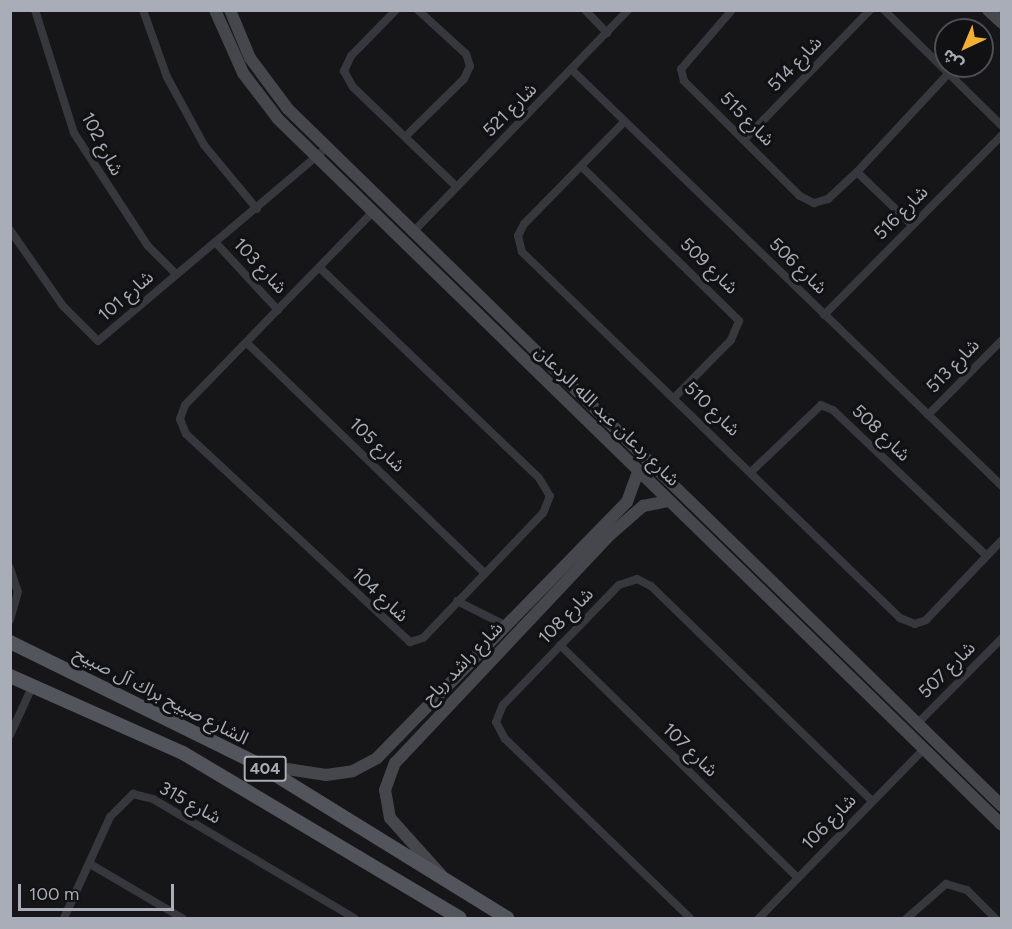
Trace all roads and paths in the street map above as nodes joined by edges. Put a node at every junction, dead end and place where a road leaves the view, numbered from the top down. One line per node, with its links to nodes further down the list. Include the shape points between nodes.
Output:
1 (35, 10): 38 (street, شارع 102, via 74,133 141,237)
2 (143, 10): 31 (street, via 166,77 204,145)
3 (215, 10): 17 (street, شارع ردعان عبد الله الردعان)
4 (230, 10): 15 (street, شارع ردعان عبد الله الردعان)
5 (396, 10): 24 (street, via 351,56 344,71 353,87)
6 (418, 10): 24 (street, via 466,54 470,66 464,79)
7 (585, 10): 14 (street)
8 (628, 10): 14 (street, شارع 521)
9 (732, 10): 25 (street, شارع 515, via 681,69 684,81)
10 (870, 10): 25 (street, شارع 514)
11 (884, 10): 16 (street)
12 (988, 10): 13 (street)
13 (1002, 23)
14 (607, 33): 18 (street, شارع 521)
15 (250, 58): 17 (street); 26 (street, شارع ردعان عبد الله الردعان, via 288,109)
16 (934, 60)
17 (238, 63): 27 (street, شارع ردعان عبد الله الردعان, via 260,99)
18 (572, 70): 21 (street, شارع 506); 30 (street, شارع 521)
19 (944, 78): 29 (street, شارع 515)
20 (952, 78): 22 (street)
21 (624, 122): 28 (street, شارع 510); 40 (street, شارع 506)
22 (1002, 126)
23 (1002, 135): 33 (street, شارع 516)
24 (406, 136): 30 (street)
25 (744, 140): 29 (street, شارع 515, via 814,203 828,200)
26 (326, 148): 27 (street, شارع 101); 35 (street, شارع ردعان عبد الله الردعان)
27 (316, 157): 31 (street, شارع 101); 32 (street, شارع ردعان عبد الله الردعان)
28 (582, 166): 43 (street, شارع 509, via 739,321 731,340); 43 (street, شارع 510, via 524,224 518,236 522,252)
29 (857, 172): 33 (street)
30 (457, 187): 35 (street, شارع 521)
31 (257, 209): 36 (street, شارع 101)
32 (373, 212): 37 (street, شارع 104); 45 (street, شارع ردعان عبد الله الردعان)
33 (912, 225): 40 (street, شارع 516)
34 (10, 230): 38 (street, شارع 101, via 63,306 98,341)
35 (414, 231): 55 (street, شارع ردعان عبد الله الردعان)
36 (217, 244): 38 (street, شارع 101); 39 (street, شارع 103)
37 (320, 268): 39 (street, شارع 104); 54 (street, شارع 104, via 539,478 550,496 543,513)
38 (176, 274)
39 (278, 310): 42 (street, شارع 104)
40 (824, 315): 44 (street, شارع 506)
41 (1002, 340): 44 (street, شارع 513)
42 (247, 342): 54 (street, شارع 105); 57 (street, شارع 104, via 185,405 180,419 186,434 398,636 410,642 423,638)
43 (675, 397): 46 (street, شارع 510)
44 (928, 415): 47 (street, شارع 506)
45 (638, 471): 48 (street, شارع ردعان عبد الله الردعان); 49 (street, شارع راشد رباح)
46 (752, 471): 52 (street, شارع 508, via 821,405 833,410); 52 (street, شارع 510, via 900,618 915,624 926,620)
47 (1002, 486)
48 (668, 501): 50 (street, شارع راشد رباح); 56 (street, شارع ردعان عبد الله الردعان)
49 (627, 502): 50 (street); 59 (street, شارع راشد رباح)
50 (636, 511): 76 (street, شارع راشد رباح, via 390,771 385,790 390,818)
51 (1002, 540): 52 (street, شارع 510)
52 (986, 555)
53 (10, 568): 58 (street, via 18,592)
54 (483, 572): 57 (street, شارع 104)
55 (770, 580): 56 (street); 61 (street, شارع ردعان عبد الله الردعان)
56 (760, 590): 64 (street, شارع ردعان عبد الله الردعان)
57 (457, 601): 59 (street)
58 (10, 620)
59 (507, 626): 70 (street, شارع راشد رباح, via 366,765 326,775)
60 (1002, 638): 67 (street, شارع 507)
61 (831, 640): 64 (street); 67 (street, شارع ردعان عبد الله الردعان)
62 (10, 642): 70 (main road, الشارع صبيح براك آل صبيح / 404)
63 (560, 645): 71 (street, شارع 108, via 619,585 641,581); 75 (street, شارع 107); 82 (street, شارع 108, via 503,705 496,722 505,739)
64 (821, 651): 69 (street, شارع ردعان عبد الله الردعان)
65 (10, 676): 66 (main road, 404)
66 (33, 685): 68 (street); 80 (main road, 404, via 106,716 258,794)
67 (917, 724): 72 (street, شارع ردعان عبد الله الردعان)
68 (10, 735)
69 (923, 750): 71 (street, شارع 106); 73 (street, شارع ردعان عبد الله الردعان)
70 (258, 764): 76 (main road, الشارع صبيح براك آل صبيح / 404)
71 (872, 801): 75 (street, شارع 106)
72 (1002, 806)
73 (1002, 825)
74 (90, 864): 77 (street, شارع 315); 78 (street); 79 (street, شارع 315, via 110,817 133,794 153,799)
75 (798, 878): 83 (street, شارع 106)
76 (448, 882): 81 (main road, الشارع صبيح براك آل صبيح / 404)
77 (64, 918)
78 (182, 918)
79 (354, 918)
80 (460, 918)
81 (507, 918)
82 (690, 918)
83 (759, 918)
84 (907, 918): 85 (street, via 946,884 967,890)
85 (995, 918)

